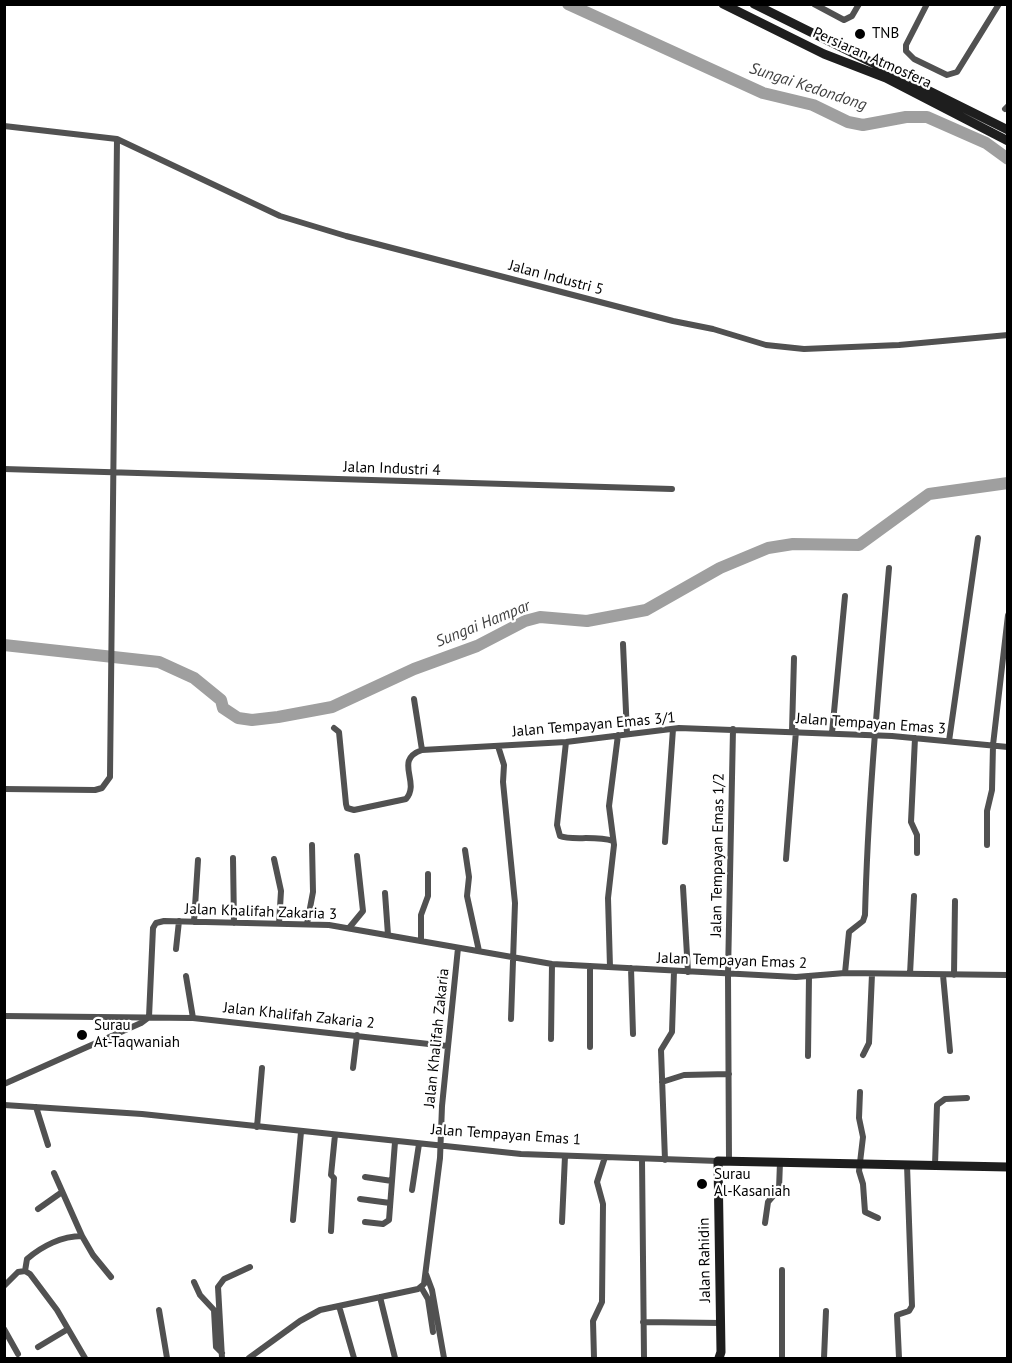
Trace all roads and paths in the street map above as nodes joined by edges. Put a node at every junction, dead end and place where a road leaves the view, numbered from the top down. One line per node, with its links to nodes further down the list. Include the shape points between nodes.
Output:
1 (723, 4): 10 (street, Persiaran Atmosfera, via 824,54 886,78)
2 (754, 4): 8 (street, Persiaran Atmosfera)
3 (814, 4): 4 (street, via 844,20 852,16)
4 (859, 4)
5 (927, 4): 6 (street, via 906,51 943,74 954,74)
6 (999, 4)
7 (4, 126): 9 (street, Jalan Industri 5)
8 (1008, 130)
9 (117, 139): 11 (street, Jalan Industri 5, via 297,222 766,345 845,348); 13 (street)
10 (1008, 141)
11 (1008, 335)
12 (4, 469): 13 (street, Jalan Industri 4)
13 (112, 472): 14 (street, Jalan Industri 4); 37 (street, via 111,768 107,784 95,790)
14 (672, 489)
15 (978, 538): 31 (street)
16 (889, 568): 29 (street)
17 (845, 596): 26 (street)
18 (1008, 615): 33 (street)
19 (623, 644): 27 (street)
20 (794, 658): 25 (street)
21 (414, 699): 36 (street)
22 (334, 728): 36 (street, via 339,732 346,804 351,810 406,799 411,788 409,759)
23 (673, 729): 24 (street, Jalan Tempayan Emas 3/1); 27 (street, Jalan Tempayan Emas 3/1); 39 (street)
24 (733, 729): 25 (street, Jalan Tempayan Emas 3); 73 (street, Jalan Tempayan Emas 1/2)
25 (794, 731): 26 (street, Jalan Tempayan Emas 3); 47 (street)
26 (832, 733): 29 (street, Jalan Tempayan Emas 3)
27 (627, 734): 28 (street, Jalan Tempayan Emas 3/1)
28 (618, 735): 32 (street, Jalan Tempayan Emas 3/1); 38 (street, via 609,806)
29 (874, 735): 30 (street, Jalan Tempayan Emas 3); 72 (street, via 865,915 849,932)
30 (915, 738): 31 (street, Jalan Tempayan Emas 3); 43 (street, via 911,822 917,835)
31 (949, 741): 33 (street, Jalan Tempayan Emas 3)
32 (566, 742): 34 (street, Jalan Tempayan Emas 3/1); 38 (street, via 557,825 560,836)
33 (993, 745): 35 (street, Jalan Tempayan Emas 3); 40 (street)
34 (498, 746): 36 (street, Jalan Tempayan Emas 3/1); 65 (street, via 504,765 515,903)
35 (1008, 747)
36 (422, 750)
37 (4, 789)
38 (613, 841): 68 (street, via 608,898)
39 (665, 842)
40 (987, 844)
41 (312, 845): 58 (street, via 313,892)
42 (465, 850): 64 (street, via 467,896)
43 (917, 853)
44 (357, 856): 59 (street, via 363,911)
45 (233, 858): 56 (street)
46 (274, 859): 57 (street, via 281,891)
47 (786, 859)
48 (198, 860): 55 (street)
49 (428, 874): 61 (street)
50 (683, 887): 71 (street)
51 (386, 893): 60 (street)
52 (914, 896): 75 (street)
53 (955, 901): 77 (street)
54 (178, 921): 55 (street, Jalan Khalifah Zakaria 3); 63 (street); 82 (street, Jalan Khalifah Zakaria 3, via 160,921 153,928)
55 (194, 922): 56 (street, Jalan Khalifah Zakaria 3)
56 (234, 923): 57 (street, Jalan Khalifah Zakaria 3)
57 (279, 924): 58 (street, Jalan Khalifah Zakaria 3)
58 (307, 924): 59 (street, Jalan Khalifah Zakaria 3)
59 (349, 928): 60 (street, Jalan Khalifah Zakaria 3)
60 (388, 935): 61 (street, Jalan Khalifah Zakaria 3)
61 (421, 941): 62 (street, Jalan Khalifah Zakaria 3)
62 (458, 948): 64 (street, Jalan Tempayan Emas 2); 88 (street, Jalan Khalifah Zakaria)
63 (176, 950)
64 (479, 951): 65 (street, Jalan Tempayan Emas 2)
65 (513, 957): 66 (street, Jalan Tempayan Emas 2); 84 (street)
66 (552, 964): 67 (street, Jalan Tempayan Emas 2); 87 (street)
67 (590, 966): 68 (street, Jalan Tempayan Emas 2); 89 (street)
68 (610, 967): 69 (street, Jalan Tempayan Emas 2)
69 (631, 968): 70 (street, Jalan Tempayan Emas 2); 85 (street)
70 (674, 971): 71 (street, Jalan Tempayan Emas 2); 96 (street, via 672,1032 660,1050)
71 (688, 972): 73 (street, Jalan Tempayan Emas 2)
72 (845, 973): 74 (street, Jalan Tempayan Emas 2); 80 (street, Jalan Tempayan Emas 2)
73 (729, 974): 80 (street, Jalan Tempayan Emas 2); 95 (street, Jalan Tempayan Emas 1/2)
74 (872, 974): 75 (street, Jalan Tempayan Emas 2); 91 (street, via 869,1043)
75 (910, 974): 76 (street, Jalan Tempayan Emas 2)
76 (943, 975): 77 (street, Jalan Tempayan Emas 2); 90 (street)
77 (954, 975): 78 (street, Jalan Tempayan Emas 2)
78 (1008, 975)
79 (186, 976): 83 (street)
80 (809, 976): 92 (street)
81 (4, 1016): 82 (street, Jalan Khalifah Zakaria 2)
82 (149, 1017): 83 (street, Jalan Khalifah Zakaria 2); 97 (street)
83 (193, 1018): 86 (street, Jalan Khalifah Zakaria 2)
84 (512, 1019)
85 (633, 1034)
86 (357, 1035): 88 (street, Jalan Khalifah Zakaria 2); 94 (street)
87 (551, 1039)
88 (447, 1046): 108 (street, Jalan Khalifah Zakaria)
89 (590, 1047)
90 (950, 1051)
91 (863, 1055)
92 (808, 1056)
93 (262, 1068): 102 (street)
94 (353, 1068)
95 (729, 1074): 96 (street, via 684,1075); 114 (street, Jalan Tempayan Emas 1/2)
96 (662, 1082): 112 (street)
97 (4, 1084)
98 (860, 1092): 116 (street, via 863,1137)
99 (968, 1098): 118 (street, via 945,1099 937,1106)
100 (4, 1105): 101 (street, Jalan Tempayan Emas 1)
101 (36, 1107): 102 (street, Jalan Tempayan Emas 1); 107 (street)
102 (257, 1127): 103 (street, Jalan Tempayan Emas 1)
103 (301, 1132): 104 (street, Jalan Tempayan Emas 1); 129 (street)
104 (335, 1136): 105 (street, Jalan Tempayan Emas 1); 133 (street)
105 (395, 1142): 106 (street, Jalan Tempayan Emas 1); 122 (street)
106 (419, 1144): 108 (street, Jalan Tempayan Emas 1); 123 (street)
107 (48, 1145)
108 (440, 1146): 109 (street, Jalan Tempayan Emas 1); 138 (street, Jalan Khalifah Zakaria)
109 (565, 1156): 110 (street, Jalan Tempayan Emas 1); 131 (street)
110 (605, 1157): 111 (street, Jalan Tempayan Emas 1); 161 (street, via 597,1182 603,1204 602,1302 593,1321)
111 (642, 1158): 112 (street, Jalan Tempayan Emas 1); 147 (street)
112 (665, 1160): 113 (street, Jalan Tempayan Emas 1)
113 (718, 1161): 114 (street, Jalan Tempayan Emas 1); 148 (street, Jalan Rahidin)
114 (729, 1161): 115 (street, Jalan Tempayan Emas 1)
115 (780, 1162): 116 (street, Jalan Tempayan Emas 1); 132 (street, via 779,1189 768,1202)
116 (859, 1164): 117 (street, Jalan Tempayan Emas 1); 128 (street, via 864,1212)
117 (907, 1165): 118 (street, Jalan Tempayan Emas 1); 166 (street, via 912,1306 897,1315)
118 (935, 1165): 119 (street, Jalan Tempayan Emas 1)
119 (1008, 1167)
120 (54, 1173): 124 (street)
121 (365, 1177): 122 (street)
122 (392, 1181): 126 (street)
123 (412, 1190)
124 (62, 1192): 127 (street); 134 (street)
125 (360, 1199): 126 (street)
126 (390, 1203): 130 (street, via 386,1224)
127 (38, 1209)
128 (878, 1218)
129 (293, 1220)
130 (364, 1222)
131 (562, 1222)
132 (765, 1223)
133 (332, 1231)
134 (82, 1236): 136 (street, via 66,1238 42,1249 27,1259); 139 (street)
135 (250, 1267): 154 (street, via 218,1287)
136 (25, 1270): 141 (street); 150 (street, via 35,1278)
137 (782, 1270): 164 (street)
138 (426, 1274): 142 (street); 160 (street)
139 (111, 1277)
140 (194, 1282): 154 (street, via 214,1310 216,1347)
141 (4, 1286)
142 (421, 1287): 143 (street); 151 (street, via 428,1299)
143 (380, 1297): 144 (street); 159 (street)
144 (339, 1306): 157 (street, via 320,1310 300,1321); 158 (street)
145 (159, 1310): 156 (street)
146 (826, 1311): 165 (street)
147 (643, 1322): 148 (street); 162 (street)
148 (721, 1323): 163 (street, Jalan Rahidin)
149 (4, 1329): 153 (street)
150 (68, 1329): 152 (street); 155 (street)
151 (433, 1332)
152 (38, 1347)
153 (18, 1354)
154 (222, 1356)
155 (85, 1359)
156 (167, 1359)
157 (249, 1359)
158 (354, 1359)
159 (395, 1359)
160 (444, 1359)
161 (594, 1359)
162 (644, 1359)
163 (719, 1359)
164 (782, 1359)
165 (824, 1359)
166 (898, 1359)

